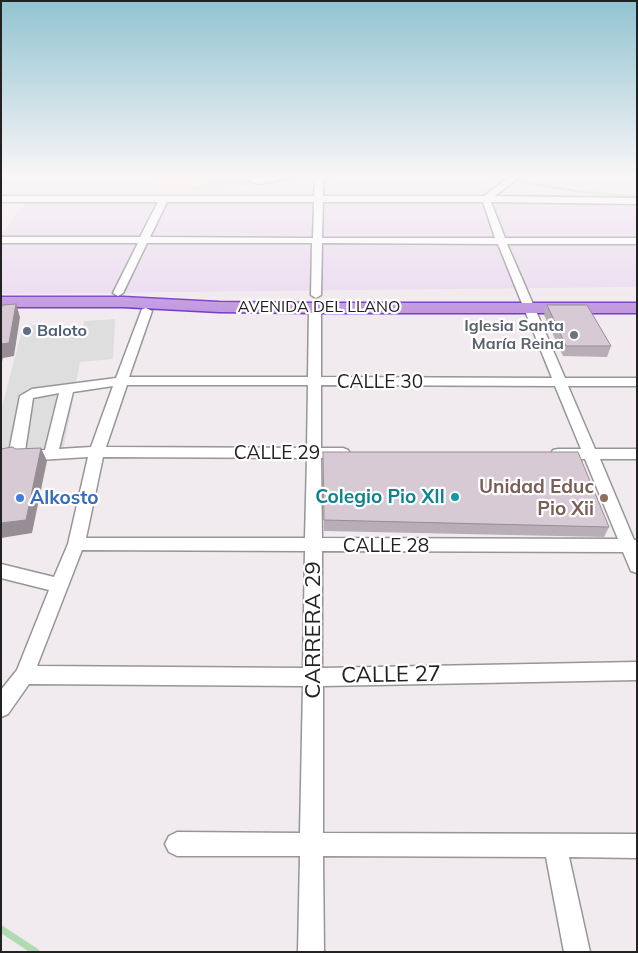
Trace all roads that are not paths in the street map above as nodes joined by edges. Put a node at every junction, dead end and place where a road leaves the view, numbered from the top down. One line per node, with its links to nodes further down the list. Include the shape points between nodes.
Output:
1 (154, 219): 5 (street)
2 (319, 219): 6 (street, CARRERA 29)
3 (493, 219): 7 (street)
4 (1, 240): 5 (street)
5 (144, 240): 6 (street); 9 (street)
6 (318, 240): 7 (street); 12 (street, CARRERA 29)
7 (500, 240): 8 (street); 13 (street)
8 (637, 241)
9 (118, 293): 10 (highway, AVENIDA DEL LLANO); 12 (highway, AVENIDA DEL LLANO)
10 (1, 294)
11 (637, 296): 13 (highway, AVENIDA DEL LLANO)
12 (316, 301): 13 (highway, AVENIDA DEL LLANO); 15 (highway, AVENIDA DEL LLANO); 20 (street, CARRERA 29)
13 (525, 301): 16 (highway, AVENIDA DEL LLANO); 21 (street)
14 (1, 302): 15 (highway, AVENIDA DEL LLANO, via 123,302)
15 (218, 307): 18 (highway)
16 (637, 308)
17 (1, 309): 18 (highway)
18 (146, 311): 19 (street)
19 (123, 381): 20 (street, CALLE 30); 23 (street, CALLE 30); 24 (street)
20 (314, 381): 21 (street, CALLE 30); 25 (street, CARRERA 29)
21 (560, 382): 22 (street, CALLE 30); 29 (street)
22 (637, 382)
23 (67, 388): 27 (street); 27 (street, CALLE 29, via 27,396 16,452 22,456)
24 (97, 452): 25 (street, CALLE 29); 27 (street, CALLE 29); 31 (street)
25 (314, 453): 26 (street, CALLE 29); 32 (street, CARRERA 29)
26 (353, 453)
27 (52, 454)
28 (540, 454): 29 (street)
29 (590, 454): 30 (street); 33 (street)
30 (637, 454)
31 (76, 544): 32 (street, CALLE 28); 36 (street)
32 (313, 546): 33 (street, CALLE 28); 39 (street, CARRERA 29)
33 (633, 546): 34 (street)
34 (637, 566)
35 (1, 570): 36 (street)
36 (59, 585): 38 (street)
37 (637, 671): 39 (street, CALLE 27)
38 (24, 675): 39 (street, CALLE 27); 40 (street)
39 (312, 677): 42 (street, CARRERA 29)
40 (1, 707)
41 (177, 844): 42 (street)
42 (311, 844): 43 (street); 45 (street, CARRERA 29)
43 (555, 845): 44 (street); 46 (street)
44 (637, 846)
45 (311, 952)
46 (577, 952)

